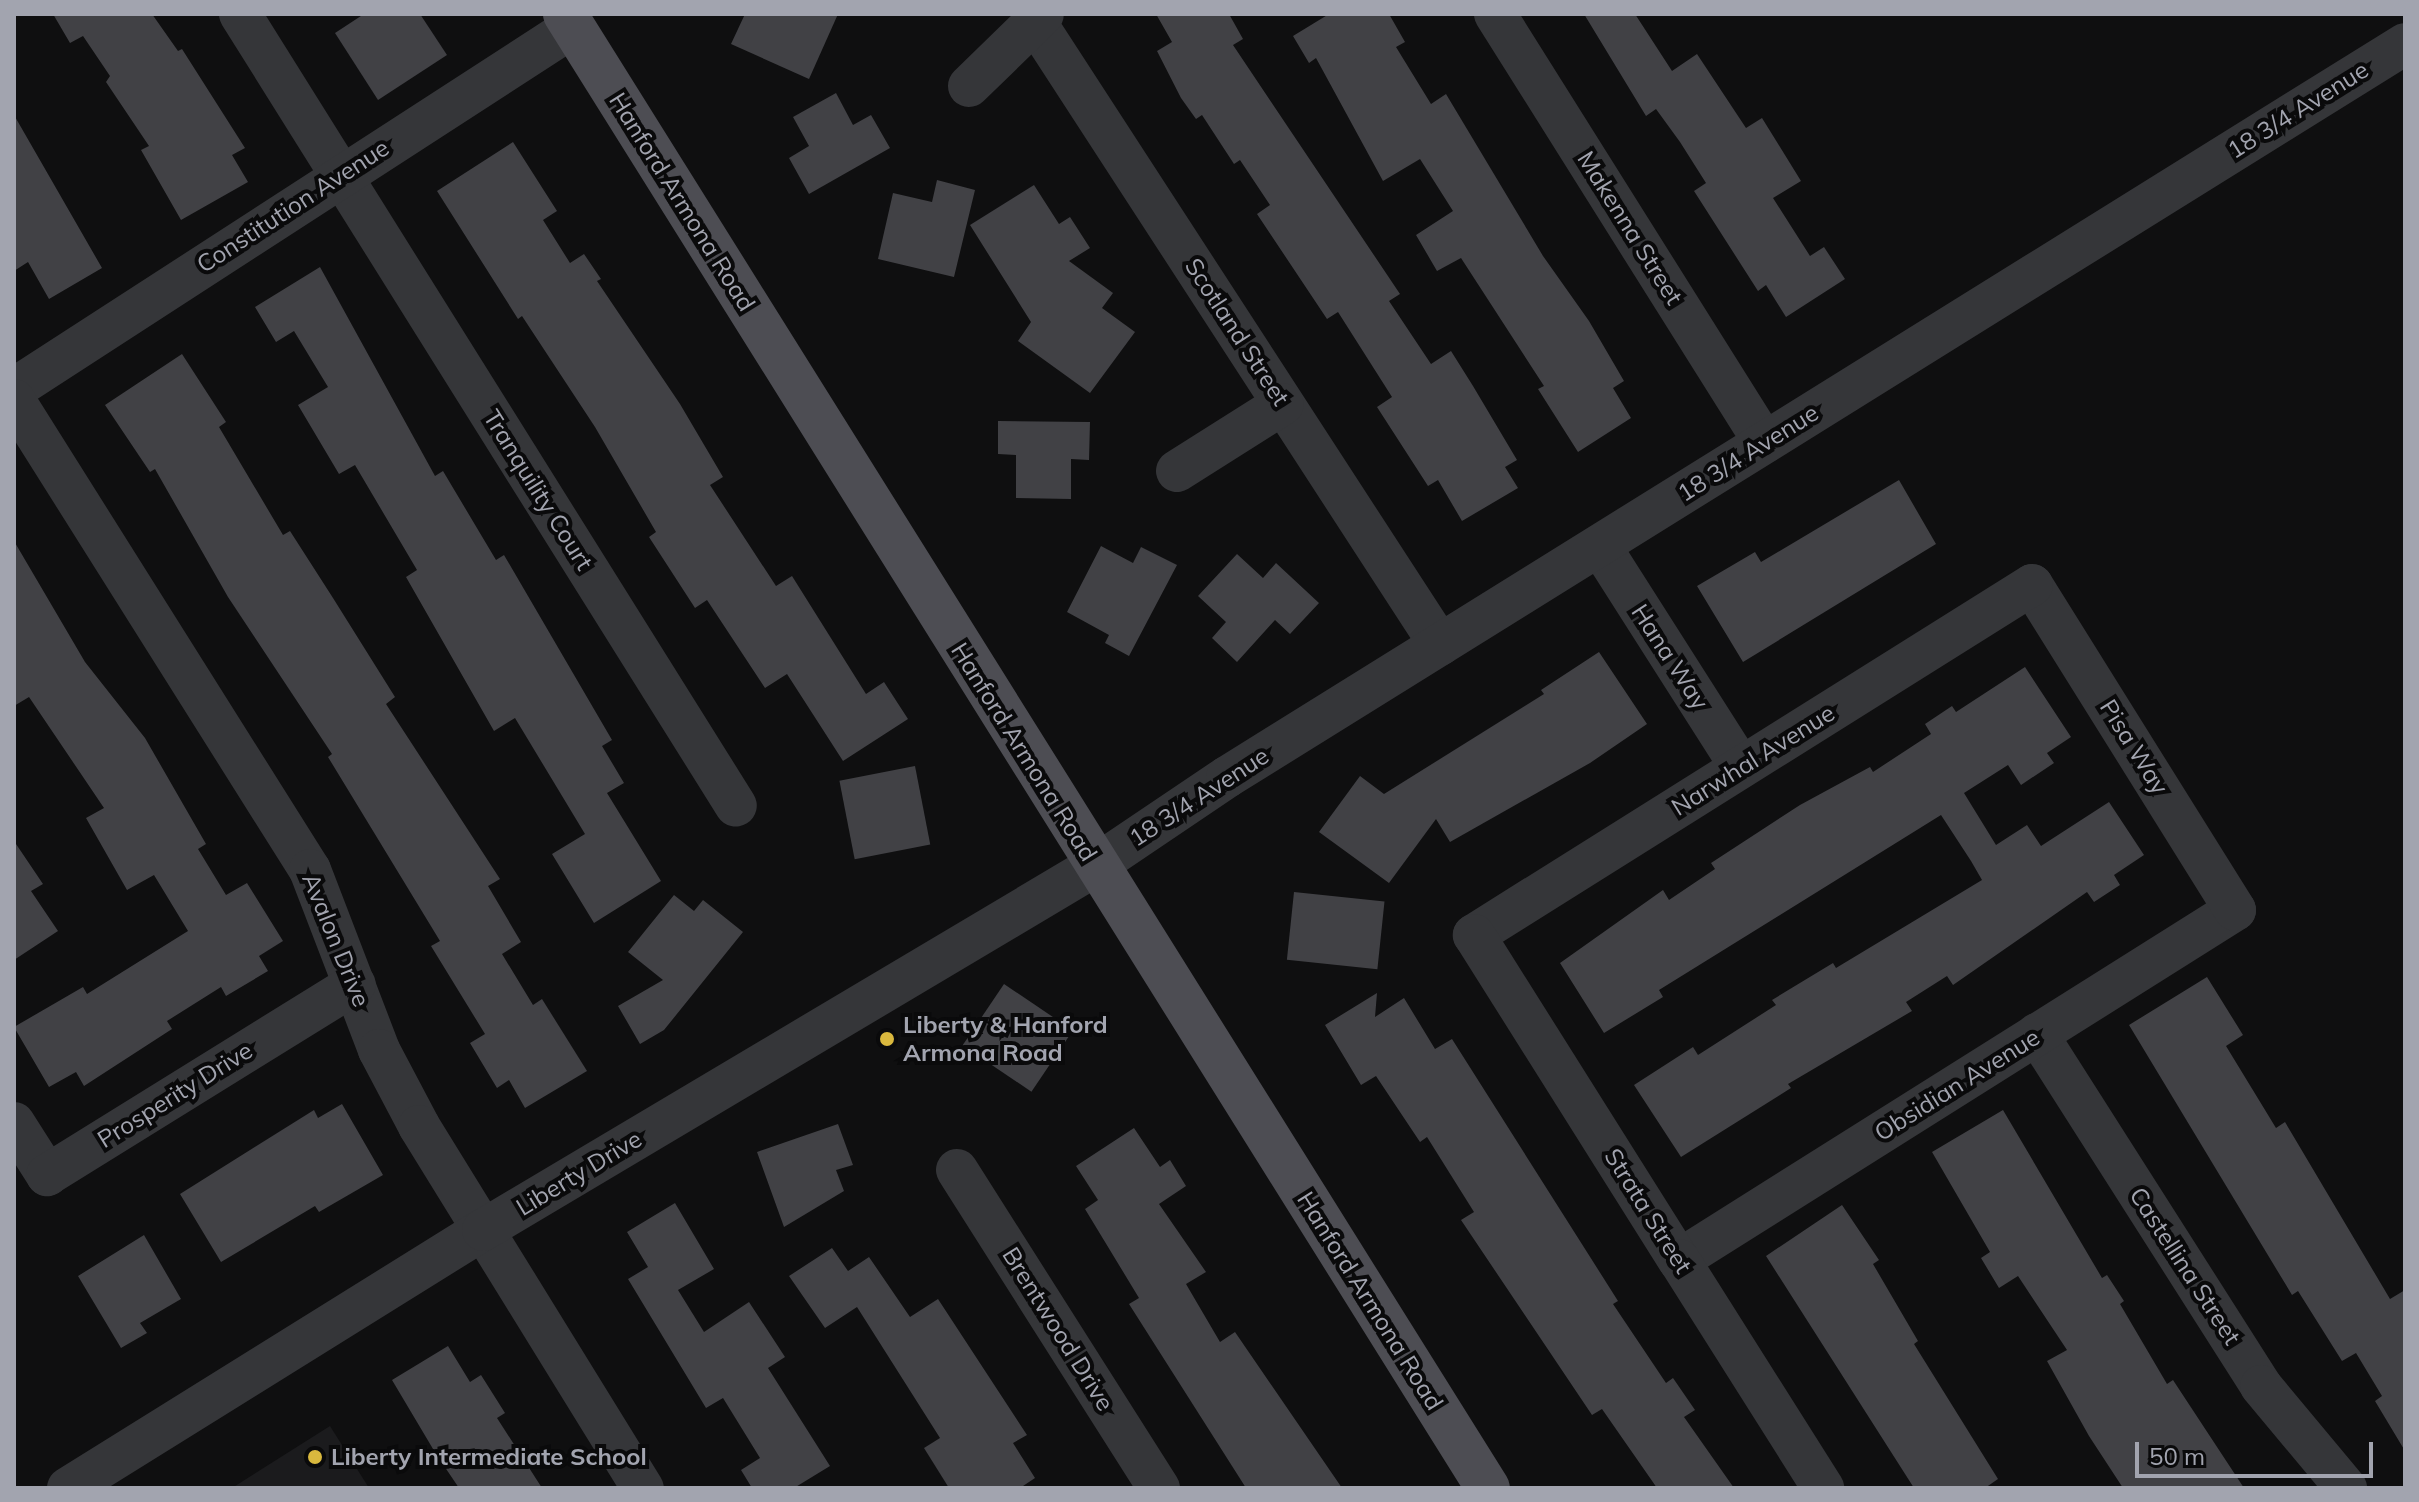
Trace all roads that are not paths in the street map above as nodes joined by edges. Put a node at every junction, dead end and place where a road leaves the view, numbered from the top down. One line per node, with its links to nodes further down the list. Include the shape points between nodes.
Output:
1 (240, 14): 7 (street, Tranquility Court)
2 (1495, 14): 11 (street, Makenna Street)
3 (1039, 17): 6 (street); 10 (street, Scotland Street)
4 (569, 20): 7 (street, Constitution Avenue); 18 (main road, Hanford Armona Road)
5 (2405, 44): 11 (street, 18 3/4 Avenue)
6 (969, 86)
7 (340, 174): 8 (street, Constitution Avenue); 17 (street, Tranquility Court)
8 (14, 389)
9 (14, 400): 21 (street, Avalon Drive, via 310,870)
10 (1283, 404): 12 (street); 15 (street, Scotland Street)
11 (1764, 442): 13 (street, 18 3/4 Avenue)
12 (1177, 471)
13 (1600, 546): 15 (street, 18 3/4 Avenue); 16 (street, Hana Way)
14 (2032, 585): 16 (street, Narwhal Avenue); 19 (street, Pisa Way)
15 (1440, 645): 18 (street, 18 3/4 Avenue)
16 (1741, 767): 20 (street, Narwhal Avenue)
17 (736, 806)
18 (1095, 866): 25 (street, Liberty Drive); 30 (main road, Hanford Armona Road)
19 (2235, 910): 22 (street, Obsidian Avenue)
20 (1474, 935): 26 (street, Strata Street)
21 (355, 984): 23 (street, Prosperity Drive, via 47,1175); 25 (street, Avalon Drive, via 379,1050)
22 (2037, 1034): 26 (street, Obsidian Avenue); 32 (street, Castellina Street, via 2261,1386)
23 (14, 1123)
24 (957, 1170): 29 (street, Brentwood Drive)
25 (483, 1230): 27 (street, Liberty Drive); 28 (street, Avalon Drive)
26 (1679, 1260): 31 (street, Strata Street)
27 (68, 1488)
28 (643, 1488)
29 (1159, 1488)
30 (1488, 1488)
31 (1823, 1488)
32 (2346, 1488)

